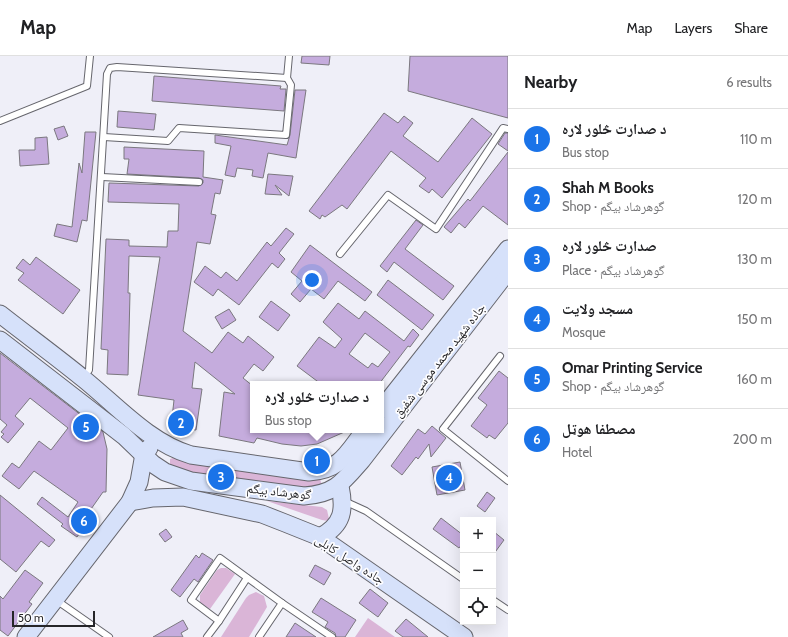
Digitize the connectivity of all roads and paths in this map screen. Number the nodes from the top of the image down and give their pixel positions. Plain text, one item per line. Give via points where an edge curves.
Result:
1 (90, 56) edge
2 (290, 56) edge
3 (287, 78) junction
4 (0, 121) edge
5 (508, 129) edge
6 (104, 137) junction
7 (102, 177) junction
8 (199, 182) dead end
9 (508, 249) edge
10 (340, 254) dead end
11 (508, 271) edge
12 (0, 314) edge
13 (0, 340) edge
14 (500, 356) dead end
15 (83, 379) junction
16 (384, 406) edge
17 (384, 432) edge
18 (363, 433) edge
19 (383, 433) edge
20 (156, 439) junction
21 (148, 458) junction
22 (508, 481) edge
23 (341, 493) junction
24 (183, 497) junction
25 (130, 502) junction
26 (320, 538) junction
27 (460, 577) edge
28 (247, 578) junction
29 (55, 599) junction
30 (496, 602) edge
31 (282, 603) junction
32 (508, 610) edge
33 (219, 621) junction
34 (26, 637) edge
35 (109, 637) edge
36 (207, 637) edge
37 (259, 637) edge
38 (332, 637) edge
39 (464, 637) edge

1 - 4 lane via 87,86
2 - 3 lane
3 - 6 lane via 291,85 286,135 179,128 168,141
3 - 6 lane via 110,68 107,74
5 - 10 lane via 503,128 436,229 388,195
6 - 7 lane
7 - 8 lane
7 - 15 lane via 89,370
9 - 16 main road, جاده شهید محمد موسی شفیق
11 - 17 main road, جاده شهید محمد موسی شفیق
12 - 15 main road, گوهرشاد بیگم
13 - 21 main road, گوهرشاد بیگم via 124,436
14 - 22 lane via 443,429
15 - 20 main road, گوهرشاد بیگم
18 - 20 main road, گوهرشاد بیگم via 340,462 324,471 310,472 191,455
19 - 23 main road, جاده شهید محمد موسی شفیق
20 - 21 main road
21 - 23 main road, گوهرشاد بیگم via 165,472 191,481 304,496
21 - 24 main road via 167,484
21 - 25 main road
23 - 26 main road via 341,515 337,525
23 - 27 lane
24 - 25 main road, جاده واصل کابلی
24 - 26 main road, جاده واصل کابلی via 262,514
25 - 29 main road
26 - 39 main road, جاده واصل کابلی
28 - 31 lane
28 - 33 lane
28 - 33 lane via 220,558 191,600
29 - 34 main road
29 - 35 lane
30 - 32 lane
31 - 37 lane
31 - 38 lane
33 - 36 lane

